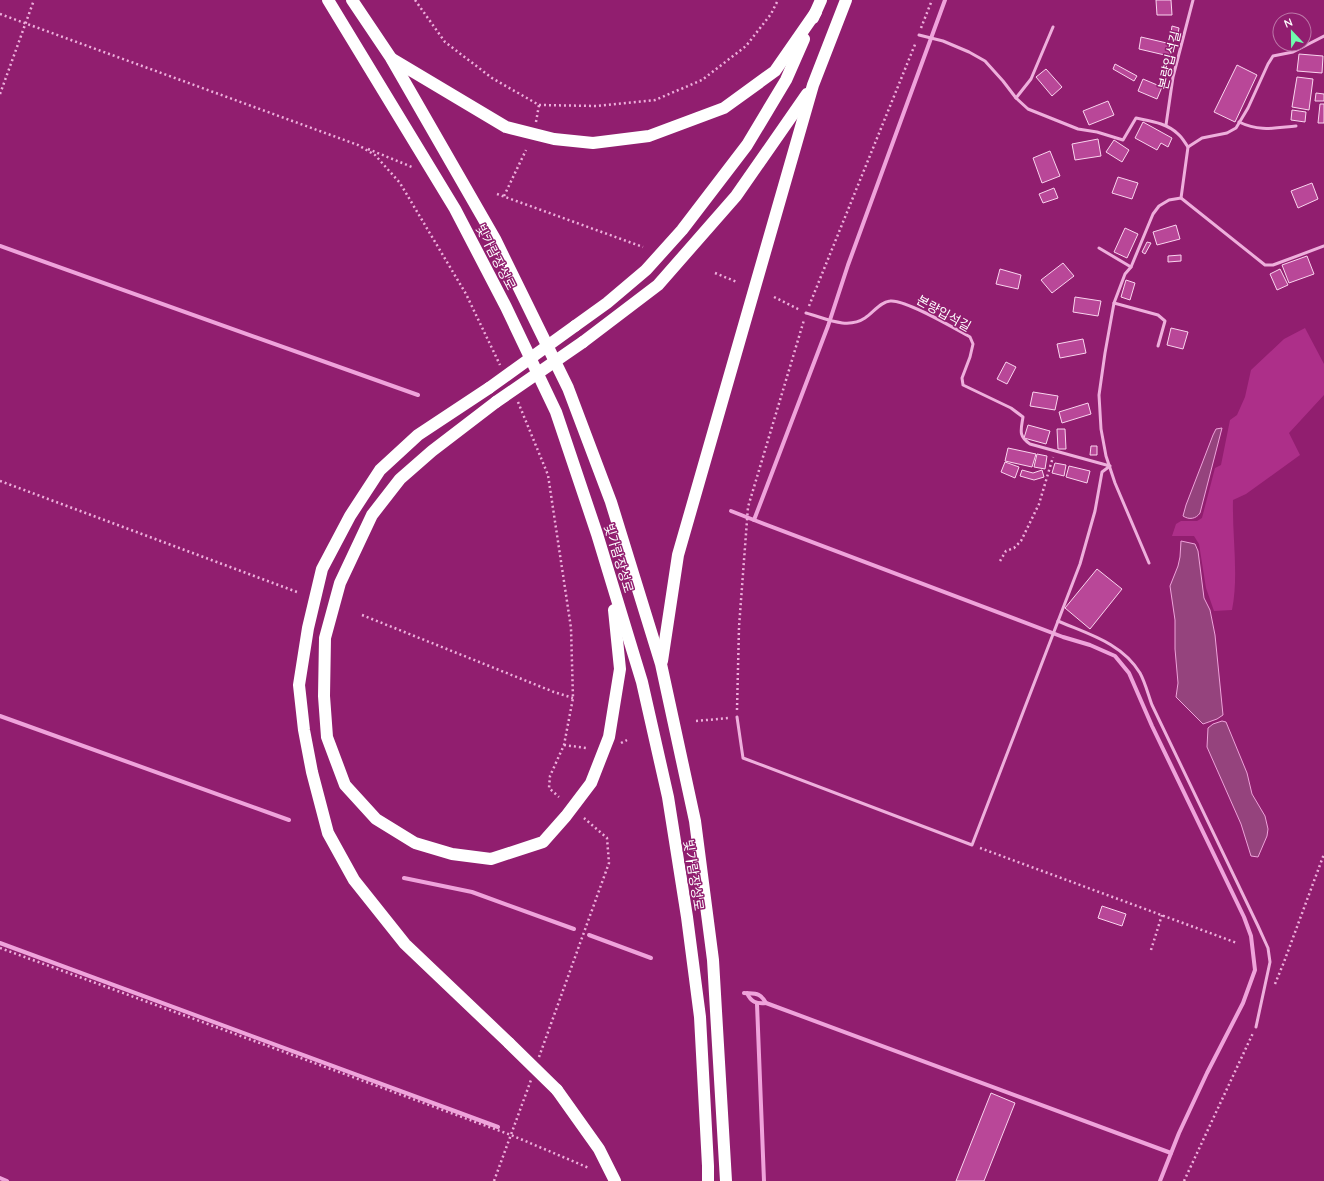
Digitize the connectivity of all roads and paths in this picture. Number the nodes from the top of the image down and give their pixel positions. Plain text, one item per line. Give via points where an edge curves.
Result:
1 (34, 0) edge
2 (328, 0) edge
3 (352, 0) edge
4 (415, 0) edge
5 (778, 0) edge
6 (821, 0) edge
7 (846, 0) edge
8 (932, 0) edge
9 (1193, 0) edge
10 (816, 12) junction
11 (0, 14) edge
12 (26, 23) junction
13 (1053, 27) dead end
14 (919, 34) junction
15 (1324, 36) edge
16 (391, 58) junction
17 (813, 85) junction
18 (0, 94) edge
19 (1016, 98) junction
20 (538, 105) junction
21 (536, 122) dead end
22 (1239, 122) junction
23 (1166, 125) junction
24 (1296, 126) dead end
25 (358, 145) junction
26 (1188, 147) junction
27 (526, 150) dead end
28 (412, 167) dead end
29 (497, 194) dead end
30 (504, 196) junction
31 (1181, 198) junction
32 (1324, 246) edge
33 (643, 247) dead end
34 (1099, 248) dead end
35 (1131, 267) junction
36 (715, 274) dead end
37 (737, 282) dead end
38 (774, 297) dead end
39 (1114, 303) junction
40 (806, 313) junction
41 (1158, 346) dead end
42 (502, 368) dead end
43 (515, 396) dead end
44 (1055, 451) junction
45 (1110, 466) junction
46 (0, 481) edge
47 (597, 534) junction
48 (1000, 562) dead end
49 (1149, 563) dead end
50 (297, 592) dead end
51 (362, 615) dead end
52 (1058, 621) junction
53 (662, 664) junction
54 (573, 698) junction
55 (737, 717) junction
56 (696, 721) dead end
57 (564, 745) junction
58 (586, 748) dead end
59 (559, 797) dead end
60 (584, 818) dead end
61 (972, 845) junction
62 (1162, 915) junction
63 (1237, 943) dead end
64 (0, 948) edge
65 (1151, 950) dead end
66 (1256, 1027) dead end
67 (537, 1062) dead end
68 (532, 1076) dead end
69 (511, 1135) junction
70 (590, 1168) dead end
71 (494, 1181) edge
72 (615, 1181) edge
73 (708, 1181) edge
74 (726, 1181) edge

1 - 12 path
2 - 47 highway, 빛가람장성로 via 455,209 506,307 556,412
3 - 16 highway, 빛가람장성로
4 - 20 path via 445,42 492,78
5 - 20 path via 771,14 746,46 702,80 655,100 597,106
6 - 10 highway
7 - 17 highway
8 - 14 path
9 - 23 lane, 본량입석길 via 1174,77
10 - 16 highway via 775,71 724,108 649,136 593,143 554,139 506,127
10 - 72 highway, bridge via 786,80 747,145 682,230 646,270 607,303 489,388 418,435 380,470 350,516 322,569 308,628 299,685 304,730 328,833 354,880 405,944 557,1090 599,1149
11 - 12 path
12 - 18 path
12 - 25 path
13 - 19 lane via 1031,80
14 - 19 lane via 969,52 985,61
14 - 40 path
15 - 22 lane via 1292,52 1273,56
16 - 53 highway, 빛가람장성로 via 495,239 568,388 611,502
17 - 47 highway, bridge via 736,196 658,285 432,451 400,479 372,515 340,583 325,638 324,696 327,736 345,785 376,819 415,843 452,854 492,859 543,842 566,816 591,783 609,737 620,669 615,617
17 - 53 highway via 678,555
19 - 23 lane via 1028,109 1078,129 1123,140 1136,118
20 - 21 path
22 - 24 lane via 1250,128 1264,129
22 - 26 lane via 1236,128 1227,133 1202,138
23 - 26 lane via 1178,133
25 - 28 path
25 - 42 path via 375,155 400,183 466,294
26 - 31 lane
27 - 30 path
29 - 30 path
30 - 33 path
31 - 32 lane via 1265,265 1273,265
31 - 35 lane via 1169,200 1159,206
34 - 35 lane
35 - 39 lane via 1125,274
36 - 37 path
38 - 40 path
39 - 41 lane via 1158,315 1165,321
39 - 45 lane via 1099,396 1101,429
40 - 44 lane, 본량입석길 via 849,324 865,318 889,300 904,303 970,337 973,344 962,378 963,385 1011,408 1023,417 1023,439 1030,444
40 - 55 path via 748,507 739,627
43 - 54 path via 548,475 571,628
44 - 45 lane, 본량입석길
44 - 48 path via 1039,504 1021,541 1006,552
45 - 49 lane
45 - 52 lane via 1102,472 1088,536
46 - 50 path
47 - 73 highway, 빛가람장성로 via 642,682 668,797 700,1017
51 - 54 path
52 - 61 lane
52 - 66 lane via 1112,645 1128,657 1140,674 1268,948 1270,962
53 - 74 highway, 빛가람장성로 via 695,820 713,960
54 - 57 path
55 - 56 path
55 - 61 lane via 744,758
57 - 58 path
57 - 59 path via 550,776 549,788
60 - 67 path via 608,838 609,863
61 - 62 path
62 - 63 path
62 - 65 path
64 - 69 path
68 - 69 path
69 - 70 path
69 - 71 path

